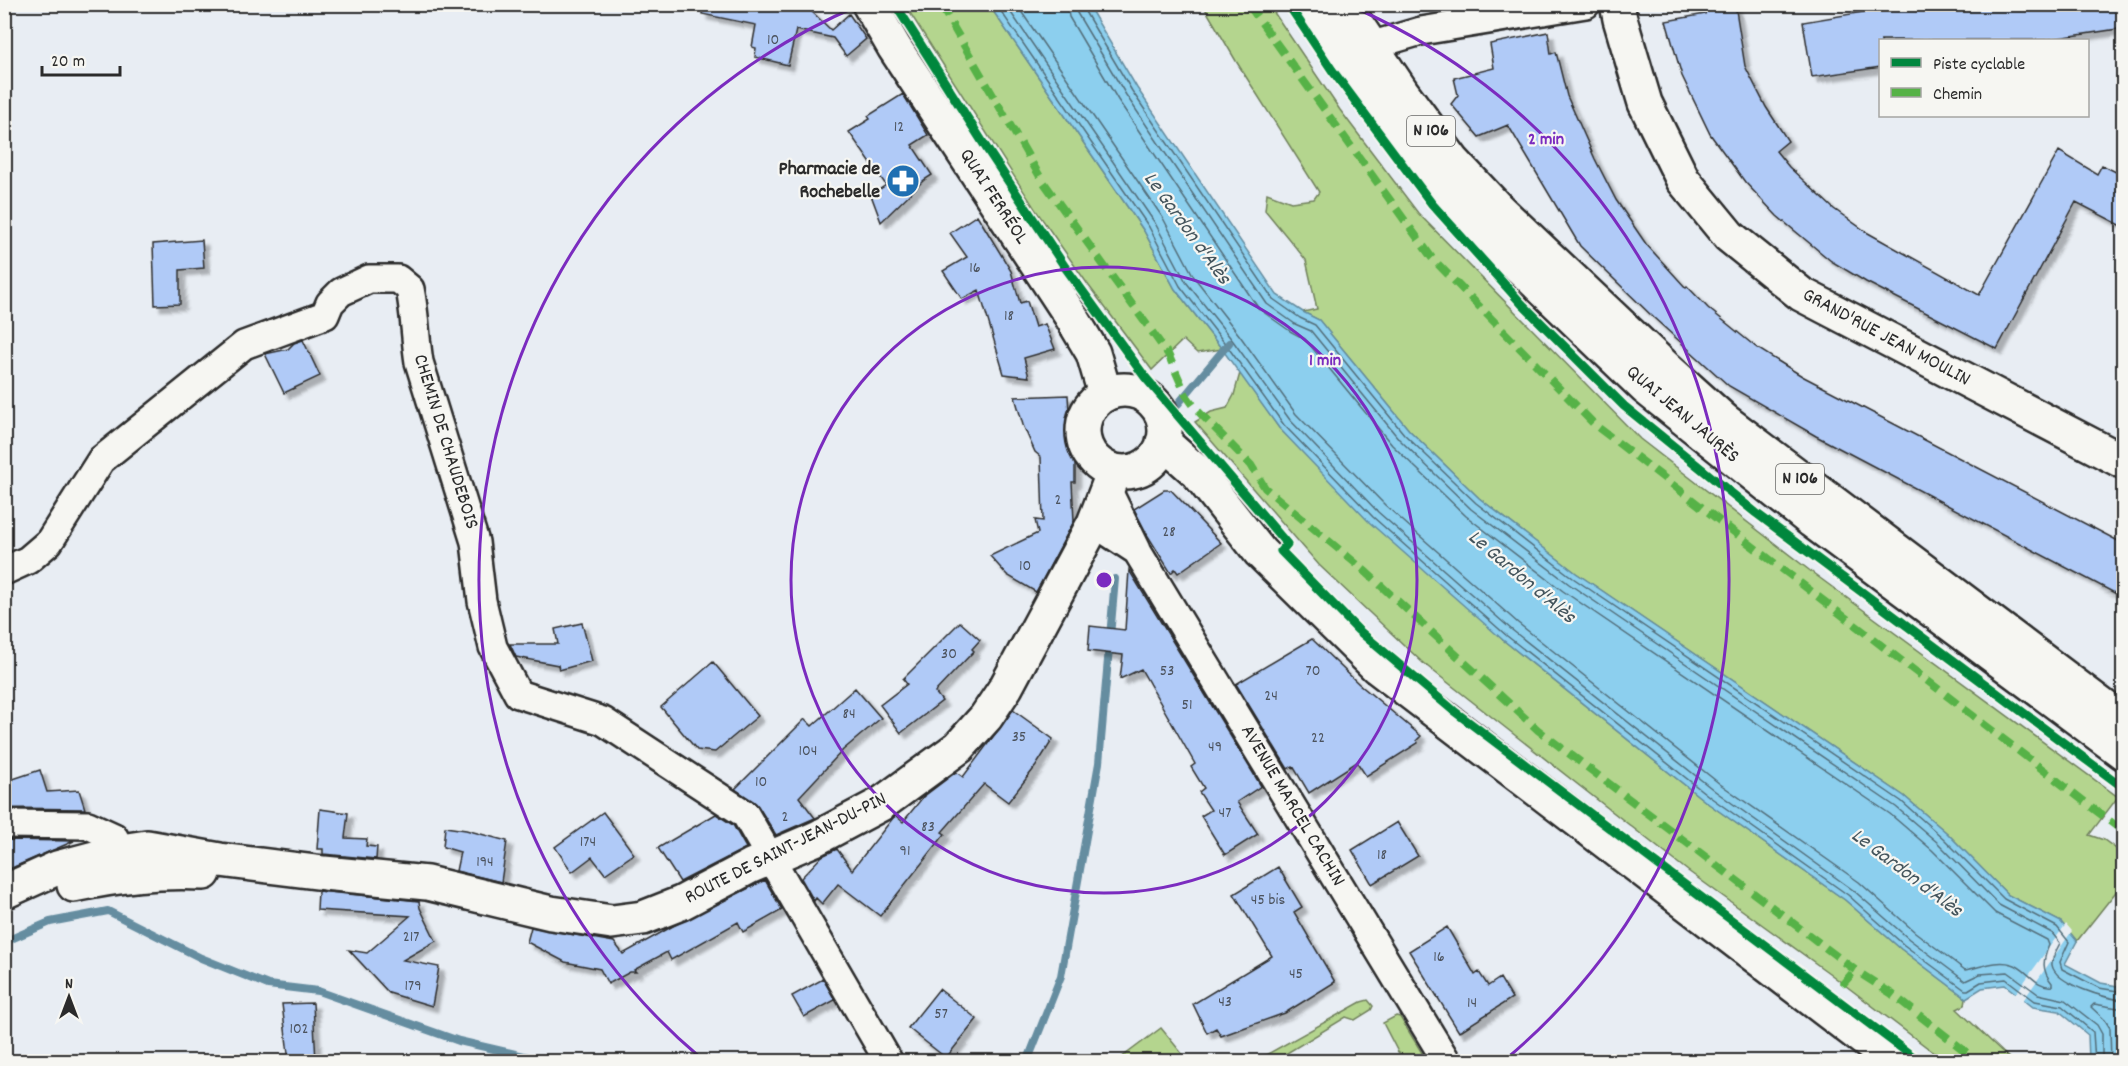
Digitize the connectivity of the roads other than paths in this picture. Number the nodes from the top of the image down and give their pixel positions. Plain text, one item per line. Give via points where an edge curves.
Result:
1 (869, 4) edge
2 (1312, 4) edge
3 (1343, 4) edge
4 (1586, 4) edge
5 (1617, 4) edge
6 (1359, 50) junction
7 (1105, 394) junction
8 (1163, 442) junction
9 (2124, 462) edge
10 (1111, 481) junction
11 (1094, 523) junction
12 (1137, 551) junction
13 (4, 571) edge
14 (2124, 722) edge
15 (2124, 753) edge
16 (4, 824) edge
17 (122, 851) junction
18 (772, 858) junction
19 (324, 873) junction
20 (4, 892) edge
21 (4, 909) edge
22 (889, 1062) edge
23 (1447, 1062) edge
24 (1894, 1062) edge

1 - 7 main road, QUAI FERRÉOL via 1071,316 1093,353
2 - 6 main road, QUAI JEAN JAURÈS / N 106
3 - 6 main road, QUAI JEAN JAURÈS / N 106
4 - 6 street via 1421,31
5 - 9 main road, GRAND'RUE JEAN MOULIN via 1645,103 1683,180 1729,236 1801,294
6 - 14 main road, QUAI JEAN JAURÈS / N 106 via 1402,92 1453,161 1498,209 1665,368 1725,420
6 - 15 main road, QUAI JEAN JAURÈS / N 106 via 1405,141 1476,225 1646,388 1812,521
7 - 8 main road via 1128,390 1150,399 1163,419
7 - 10 main road via 1087,411 1082,436 1093,459 1103,466
8 - 10 main road via 1150,463
8 - 24 main road via 1198,473 1260,552 1377,667
10 - 11 main road, ROUTE DE SAINT-JEAN-DU-PIN
10 - 12 street, AVENUE MARCEL CACHIN
11 - 12 street, AVENUE MARCEL CACHIN
11 - 18 main road, ROUTE DE SAINT-JEAN-DU-PIN via 1006,687 986,717 958,747 881,804
12 - 23 street, AVENUE MARCEL CACHIN
13 - 18 street, CHEMIN DE CHAUDEBOIS via 28,560 49,542 100,460 244,345 325,315 341,292 369,279 398,279 410,289 418,362 475,543 493,647 518,694 603,721 745,814
16 - 17 street via 88,825 114,837
17 - 19 main road, ROUTE DE SAINT-JEAN-DU-PIN via 147,847
17 - 20 main road, ROUTE DE SAINT-JEAN-DU-PIN via 57,868
18 - 19 main road, ROUTE DE SAINT-JEAN-DU-PIN via 681,903 643,918 612,922 551,913 427,883
18 - 22 street, CHEMIN DE CHAUDEBOIS
19 - 21 main road, ROUTE DE SAINT-JEAN-DU-PIN via 271,878 167,872 118,875 58,888

